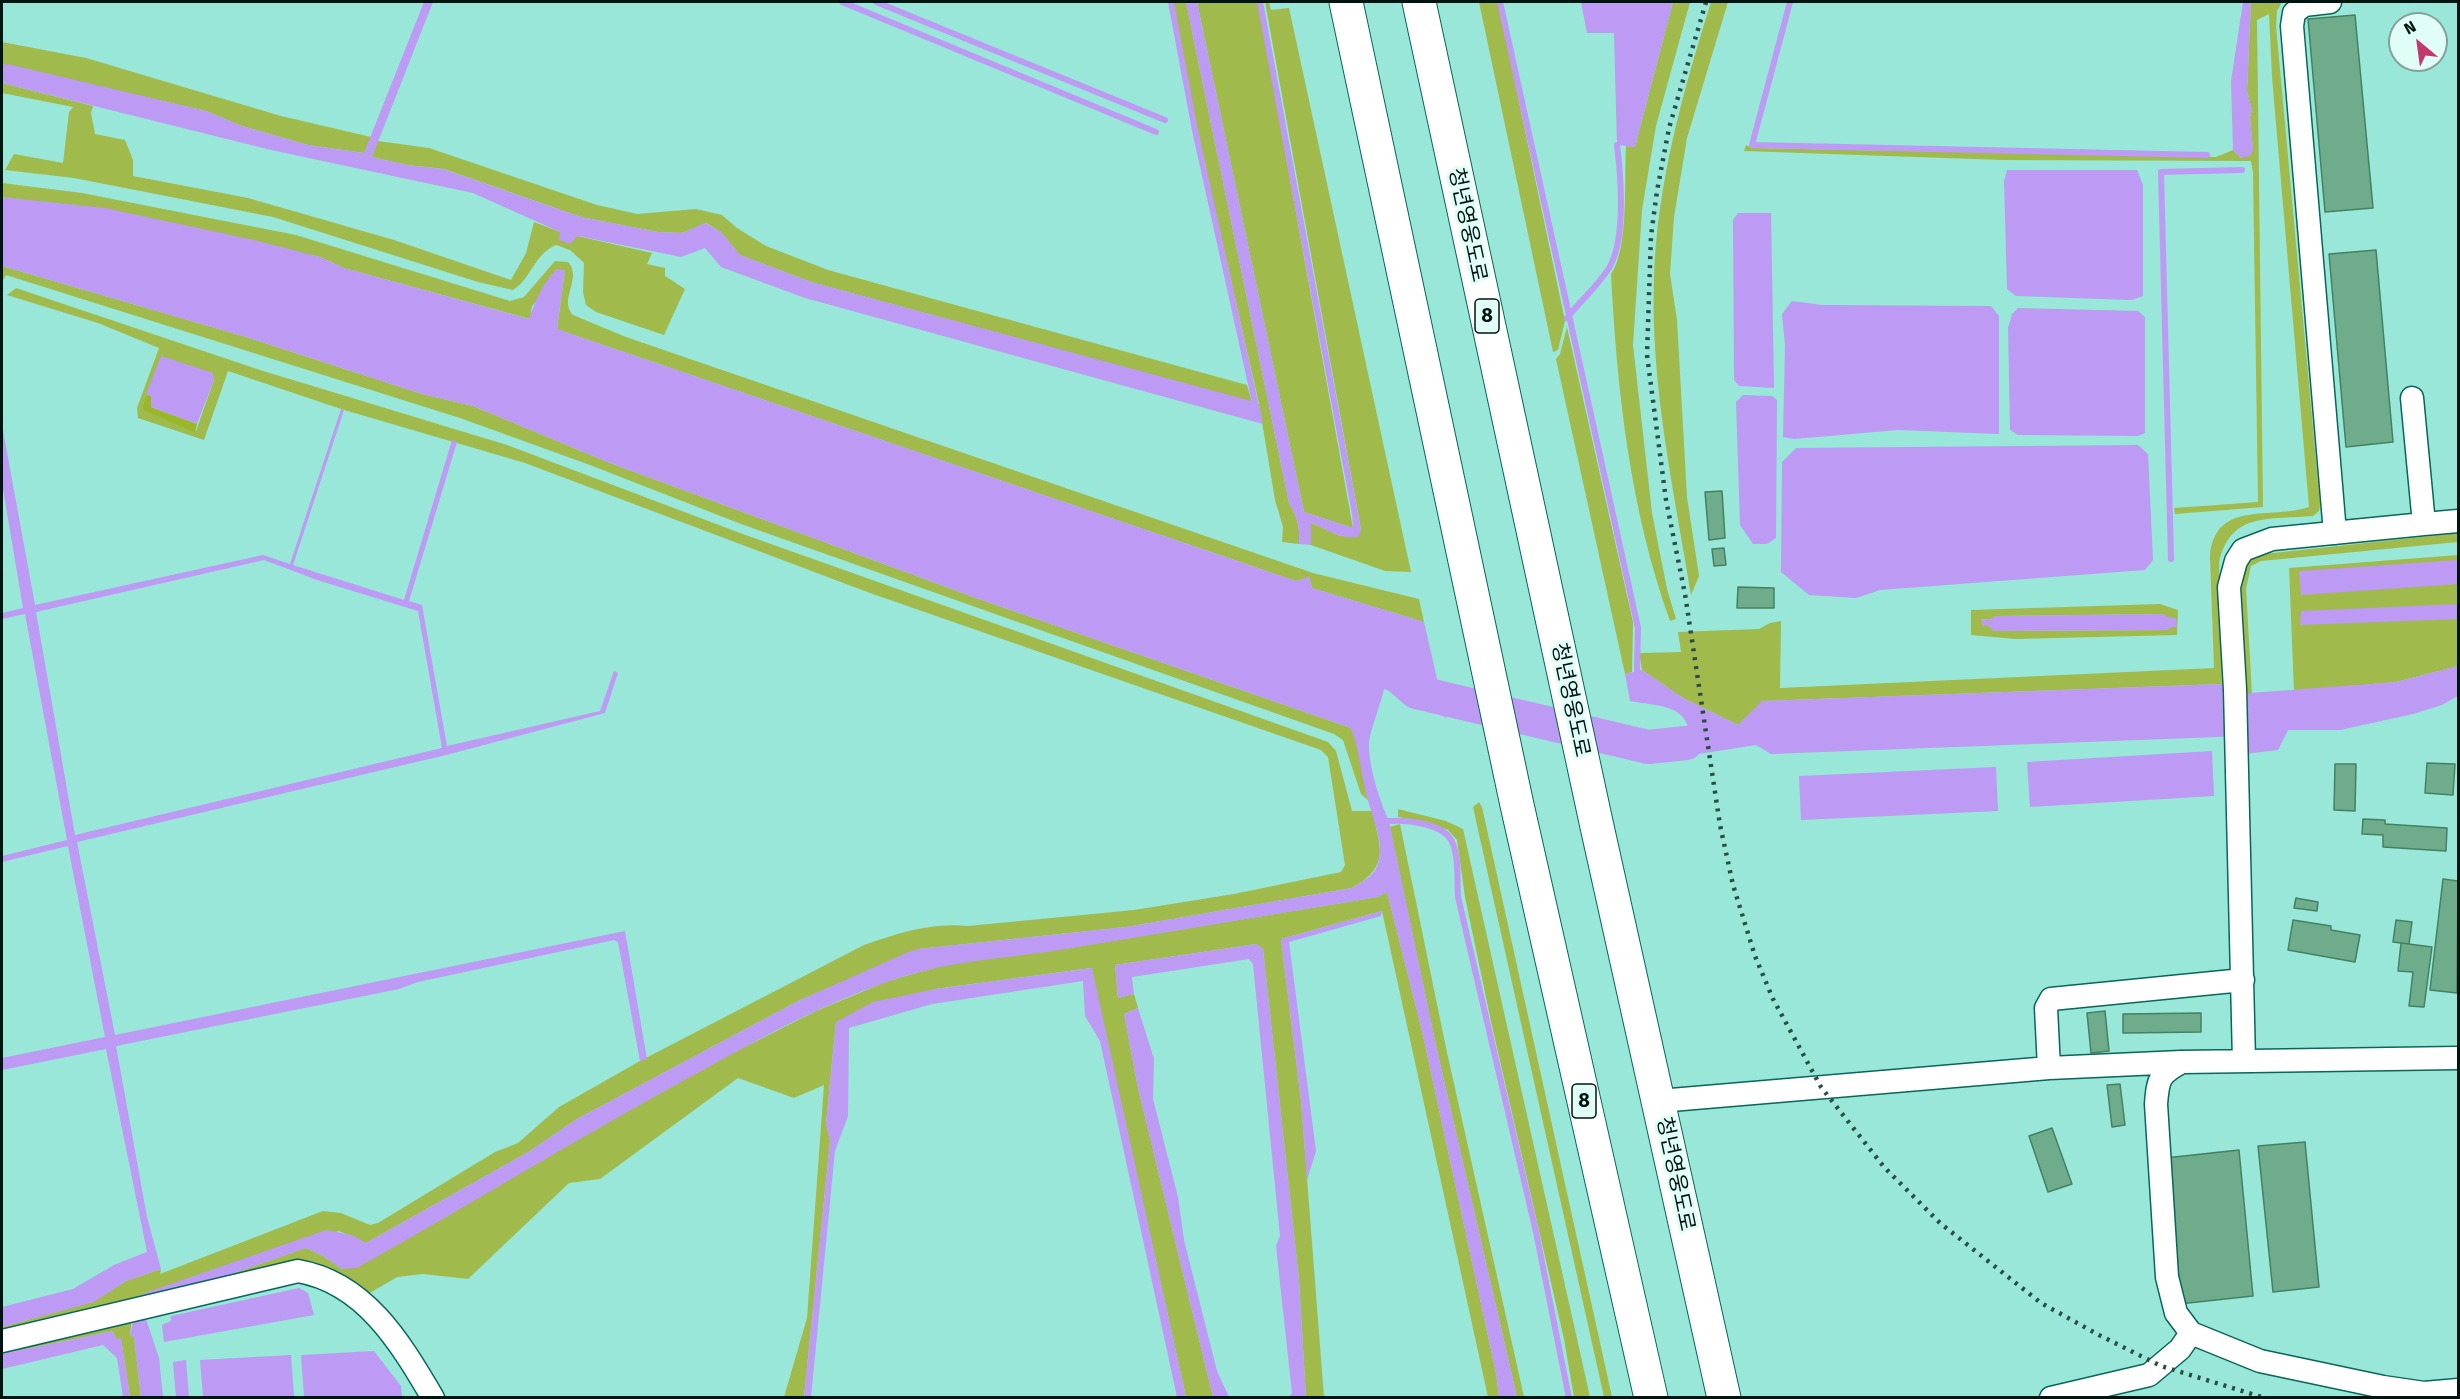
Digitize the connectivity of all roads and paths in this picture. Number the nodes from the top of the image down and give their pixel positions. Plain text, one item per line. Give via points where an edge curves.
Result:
1 (1346, 2) edge
2 (1419, 2) edge
3 (2330, 2) edge
4 (2412, 398) dead end
5 (2458, 521) edge
6 (2424, 524) junction
7 (2335, 533) junction
8 (2243, 980) junction
9 (2458, 1058) edge
10 (2244, 1061) junction
11 (2182, 1062) junction
12 (2049, 1068) junction
13 (1659, 1101) junction
14 (2191, 1333) junction
15 (2, 1341) edge
16 (2130, 1390) edge
17 (2458, 1390) edge
18 (2063, 1396) edge
19 (433, 1398) edge
20 (1651, 1398) edge
21 (1724, 1398) edge

1 - 20 highway, 8 via 1517,805
2 - 13 highway, 청년영웅도로 / 8
3 - 7 street via 2304,4 2294,13 2292,26
4 - 6 street
5 - 6 street
6 - 7 street
7 - 8 street via 2257,543 2243,550 2229,587
8 - 10 street
8 - 12 street via 2051,999 2046,1008
9 - 10 street
10 - 11 street
11 - 12 street
11 - 14 street via 2165,1072 2157,1084 2156,1104 2168,1277 2176,1313
12 - 13 street
13 - 21 highway, 청년영웅도로 / 8
14 - 16 street via 2161,1366
14 - 17 street via 2260,1361 2342,1379 2424,1393
15 - 19 street via 298,1271 318,1275 339,1286 384,1321
16 - 18 street

